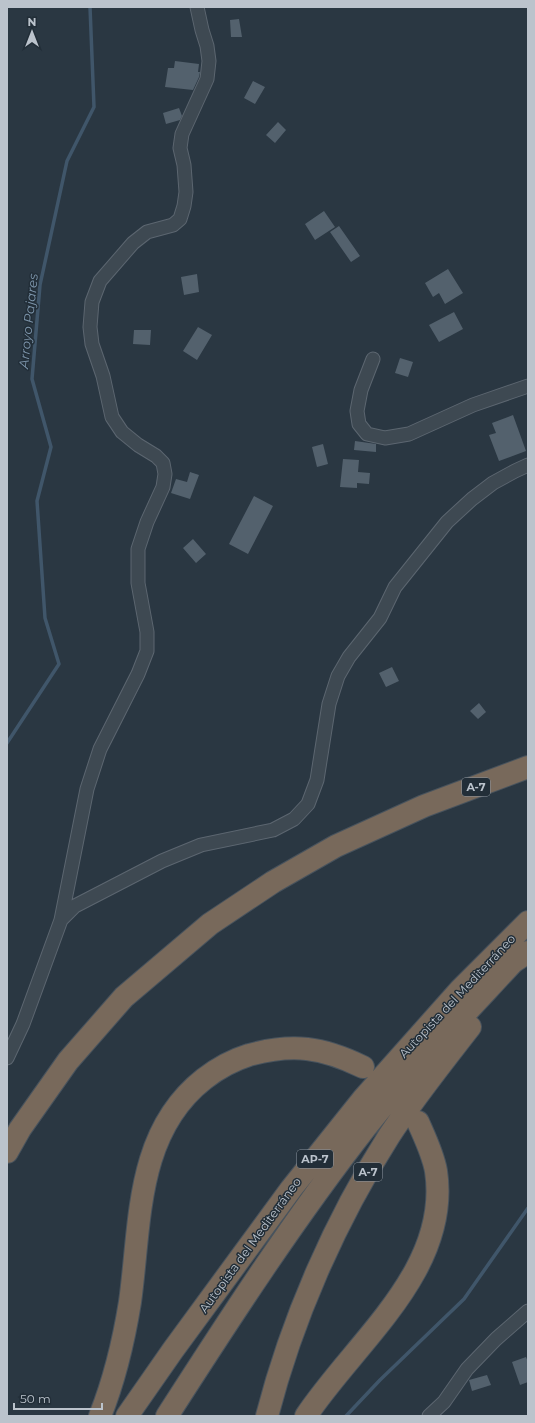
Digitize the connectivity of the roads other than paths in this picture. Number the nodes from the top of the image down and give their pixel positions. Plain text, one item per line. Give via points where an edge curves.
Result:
1 (197, 7) edge
2 (373, 359) dead end
3 (528, 386) edge
4 (528, 465) edge
5 (528, 767) edge
6 (61, 920) junction
7 (528, 922) edge
8 (528, 952) edge
9 (528, 963) edge
10 (7, 1058) edge
11 (363, 1067) dead end
12 (418, 1122) dead end
13 (7, 1152) edge
14 (528, 1311) edge
15 (100, 1416) edge
16 (127, 1416) edge
17 (167, 1416) edge
18 (267, 1416) edge
19 (306, 1416) edge
20 (429, 1416) edge

1 - 6 street via 209,61 207,79 182,134 180,148 186,192 180,219 173,225 147,232 133,243 100,280 92,302 92,344 103,376 112,416 122,432 163,463 166,474 138,550 138,583 147,632 147,651 100,749 87,789
2 - 3 street via 361,390 357,411 359,424 367,434 385,438 409,434 473,405
4 - 6 street via 493,483 472,499 447,522 395,587 380,618 349,657 338,676 329,704 317,780 308,804 294,819 273,830 201,846 162,861 75,906
5 - 13 highway, A-7 via 424,806 336,846 274,882 210,924 124,997 68,1061 20,1129
6 - 10 street via 23,1024
7 - 16 highway, Autopista del Mediterráneo / AP-7 via 460,990 363,1099 291,1189
8 - 17 highway, Autopista del Mediterráneo / AP-7 via 514,962 436,1045 367,1126 287,1233
9 - 18 highway, A-7 via 480,1016 423,1086 359,1188 307,1296 278,1374
11 - 15 highway via 346,1058 323,1051 269,1049 241,1057 216,1069 177,1105 161,1132 150,1162 141,1200 130,1302 116,1366
12 - 19 highway via 436,1171 434,1221 427,1245 397,1302
14 - 20 street via 467,1369 444,1402

